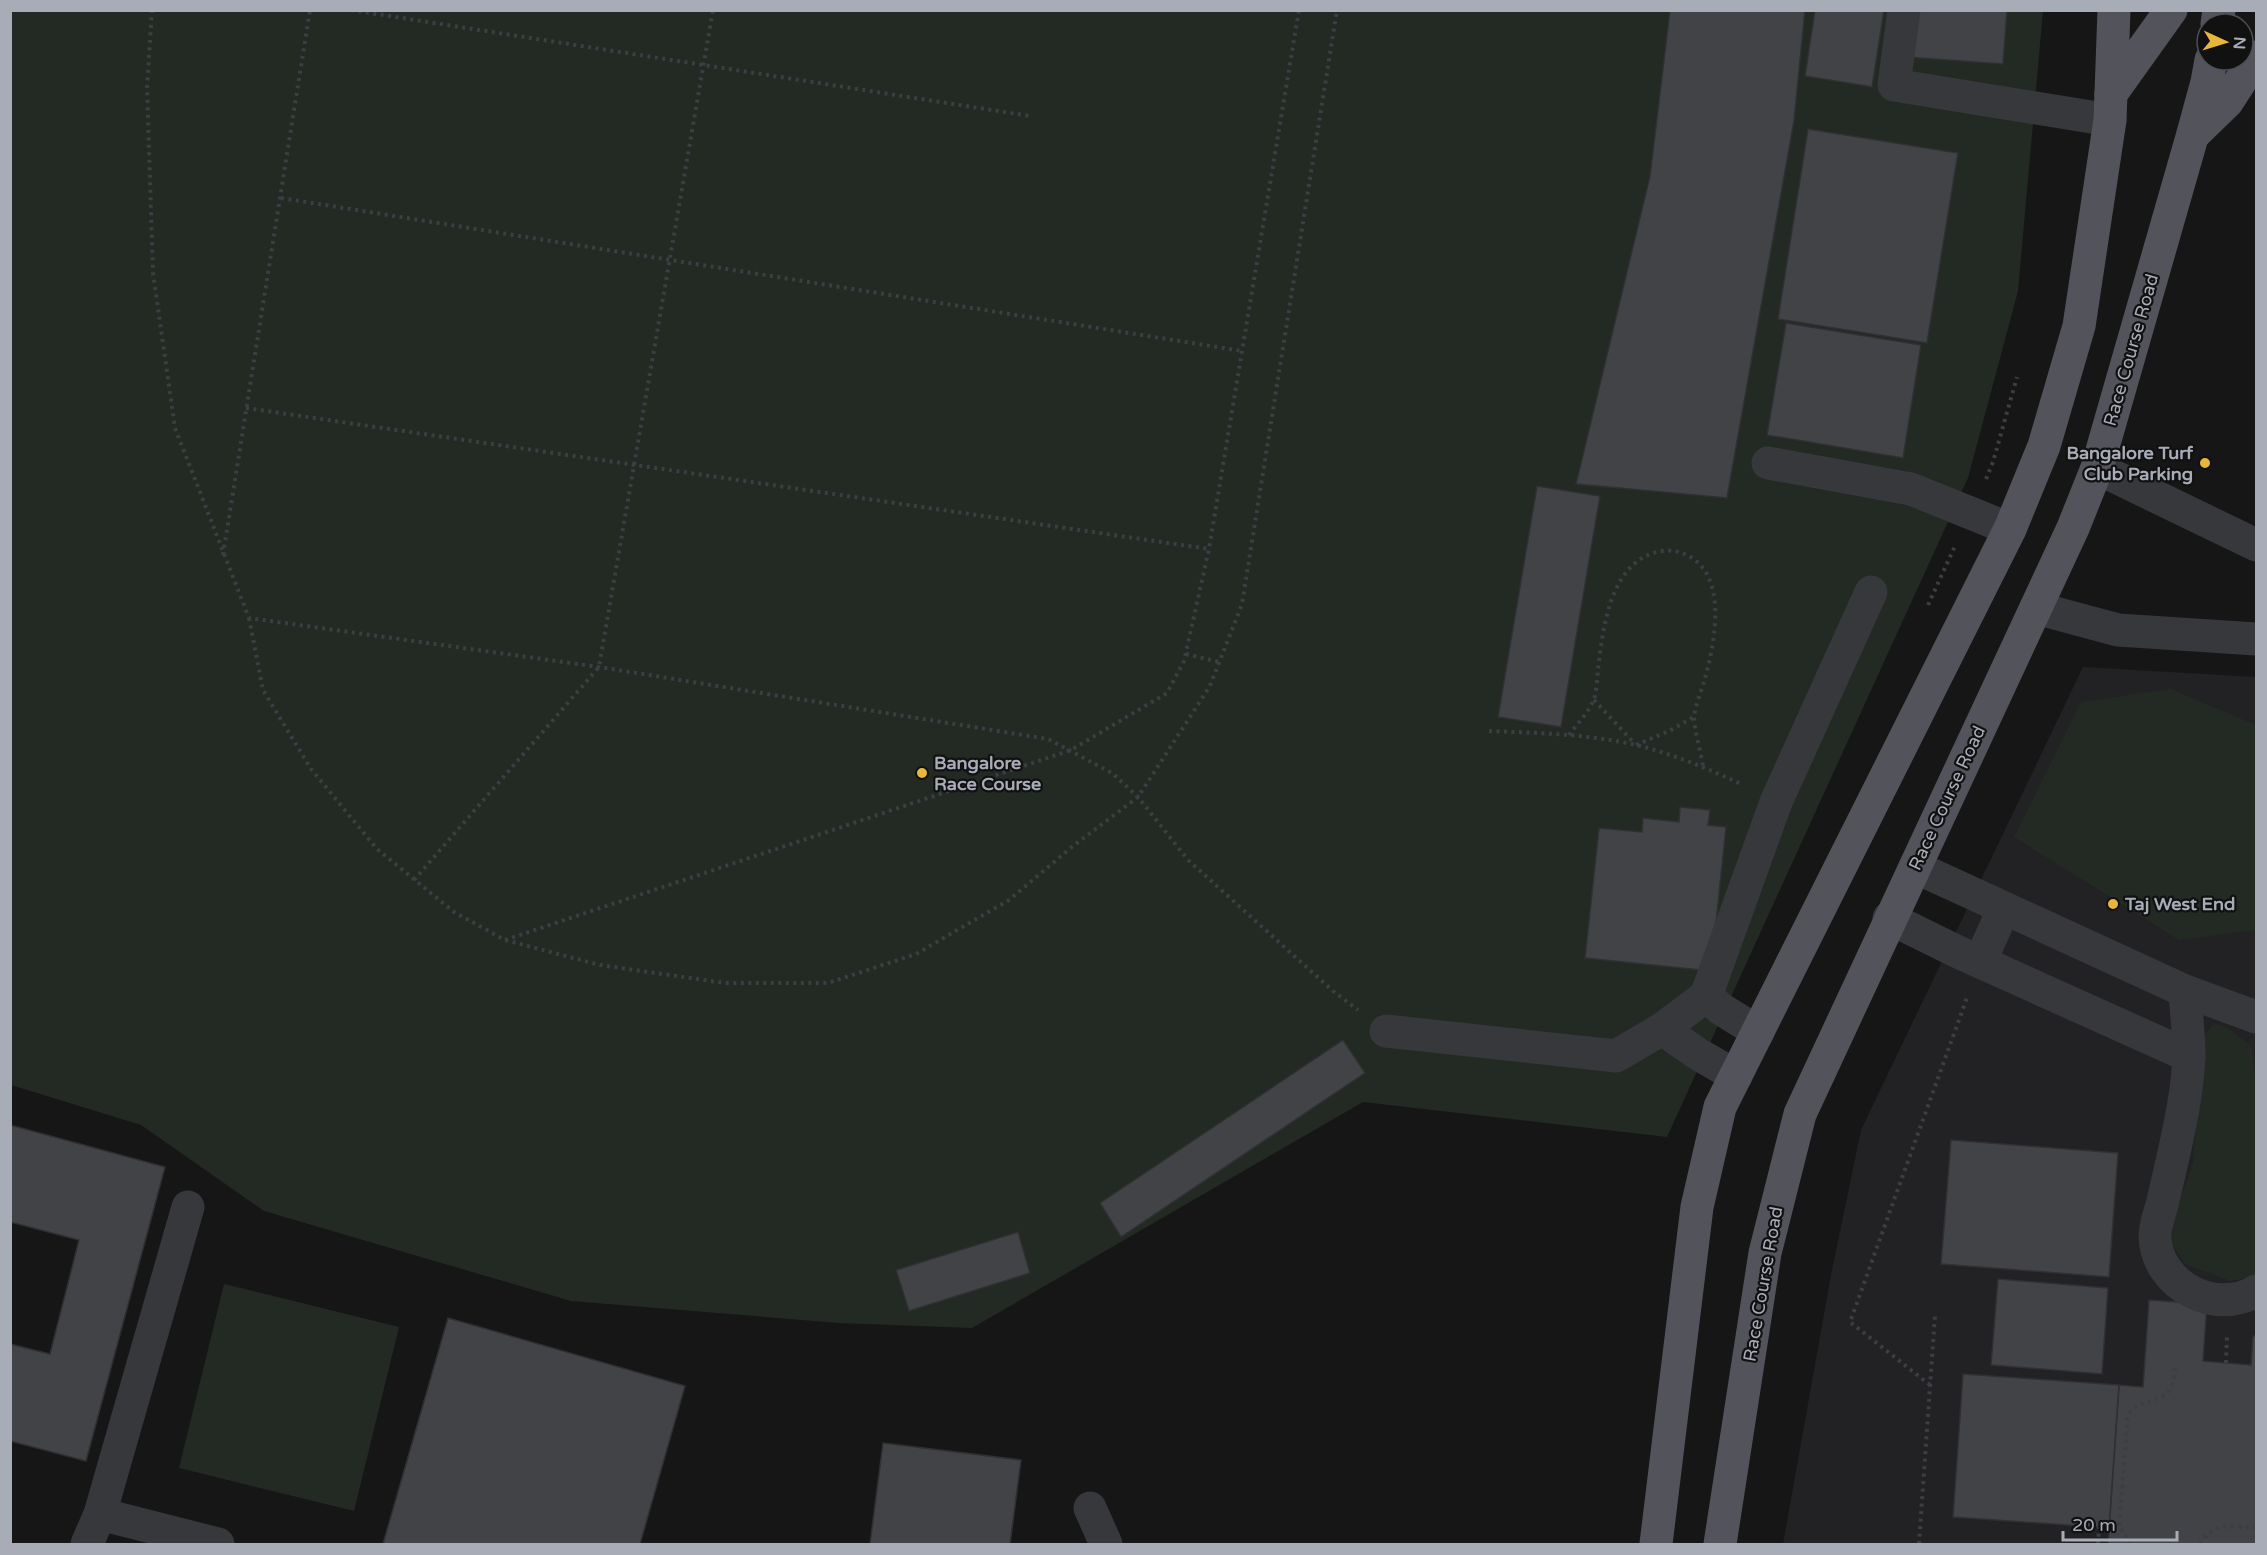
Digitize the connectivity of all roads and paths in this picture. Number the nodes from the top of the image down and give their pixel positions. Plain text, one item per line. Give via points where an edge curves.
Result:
1 (152, 10) edge
2 (310, 10) edge
3 (351, 10) edge
4 (713, 10) edge
5 (1299, 10) edge
6 (1337, 10) edge
7 (1905, 10) edge
8 (2114, 10) edge
9 (2171, 10) edge
10 (2256, 57) edge
11 (703, 65) junction
12 (2209, 72) edge
13 (2111, 107) junction
14 (1030, 116) dead end
15 (2192, 136) junction
16 (281, 198) junction
17 (669, 260) junction
18 (1242, 351) junction
19 (2017, 377) dead end
20 (246, 408) junction
21 (1993, 462) dead end
22 (1768, 463) dead end
23 (634, 465) junction
24 (2097, 468) junction
25 (2010, 529) junction
26 (2256, 545) edge
27 (1209, 549) junction
28 (223, 555) junction
29 (1871, 592) dead end
30 (2036, 608) junction
31 (249, 618) junction
32 (2256, 639) edge
33 (1186, 654) junction
34 (1219, 662) junction
35 (599, 667) junction
36 (1594, 700) junction
37 (1694, 717) junction
38 (1489, 731) dead end
39 (1569, 735) junction
40 (1635, 745) junction
41 (1071, 750) junction
42 (1703, 766) junction
43 (1138, 797) junction
44 (1776, 802) junction
45 (1914, 867) junction
46 (414, 880) junction
47 (2004, 908) junction
48 (1889, 918) junction
49 (505, 940) junction
50 (1980, 962) junction
51 (2185, 991) junction
52 (1706, 996) junction
53 (2256, 1017) edge
54 (1662, 1029) junction
55 (1386, 1030) joint
56 (1758, 1032) junction
57 (2189, 1056) junction
58 (1736, 1076) junction
59 (189, 1207) dead end
60 (2256, 1291) edge
61 (1935, 1315) dead end
62 (2175, 1366) dead end
63 (1930, 1385) junction
64 (1090, 1508) dead end
65 (100, 1514) junction
66 (2099, 1527) dead end
67 (2256, 1528) edge
68 (87, 1545) edge
69 (218, 1545) edge
70 (1106, 1545) edge
71 (1656, 1545) edge
72 (1720, 1545) edge
73 (1918, 1545) edge
74 (2098, 1545) edge
75 (2131, 1545) edge
76 (2200, 1545) edge

1 - 28 path via 147,88 153,273 175,428
2 - 16 path
3 - 11 path
4 - 11 path
5 - 18 path
6 - 34 path via 1242,604
7 - 13 lane via 1894,85
8 - 13 main road
9 - 13 main road
10 - 15 main road via 2227,102
11 - 14 path
11 - 17 path
12 - 15 main road, Race Course Road
13 - 25 main road via 2079,326 2044,447
15 - 24 main road, Race Course Road
16 - 17 path
16 - 20 path
17 - 18 path
17 - 23 path
18 - 27 path
19 - 21 path
20 - 23 path
20 - 28 path
22 - 25 lane via 1911,489
23 - 27 path
23 - 35 path
24 - 26 lane
24 - 30 main road, Race Course Road
25 - 56 main road
27 - 33 path
28 - 31 path
29 - 44 lane
30 - 32 lane via 2118,630
30 - 45 main road, Race Course Road
31 - 35 path
31 - 46 path via 263,690 311,769 377,849
33 - 34 path
33 - 41 path via 1167,693
34 - 43 path via 1210,686
35 - 41 path via 1048,740
35 - 46 path
36 - 37 path via 1603,630 1613,594 1639,559 1670,550 1688,555 1700,564 1709,576 1713,594 1716,620
36 - 39 path
36 - 40 path
37 - 40 path
37 - 42 path
38 - 39 path
39 - 40 path
40 - 42 path
41 - 43 path via 1113,772
41 - 49 path
42 - 44 path
43 - 49 path via 1009,900 916,954 828,983 725,983 600,965
43 - 55 path via 1188,860 1333,991
44 - 52 lane
45 - 47 lane
45 - 48 main road, Race Course Road
46 - 49 path via 454,912
47 - 50 lane
47 - 51 lane
48 - 50 lane
48 - 72 main road, Race Course Road via 1800,1114 1765,1253
50 - 57 lane
50 - 63 path via 1850,1322
51 - 53 lane
51 - 57 lane
52 - 54 lane
52 - 56 lane
54 - 55 lane via 1616,1056
54 - 58 lane
56 - 58 main road
57 - 60 lane via 2180,1126 2155,1235 2158,1254 2180,1285 2197,1295 2215,1300 2234,1299
58 - 71 main road via 1720,1107 1697,1207
59 - 65 lane
61 - 63 path
62 - 75 path via 2167,1392 2160,1399 2138,1405 2128,1415 2119,1526
63 - 73 path
64 - 70 lane
65 - 68 lane
65 - 69 lane
66 - 74 path
67 - 76 path via 2221,1526 2209,1532

